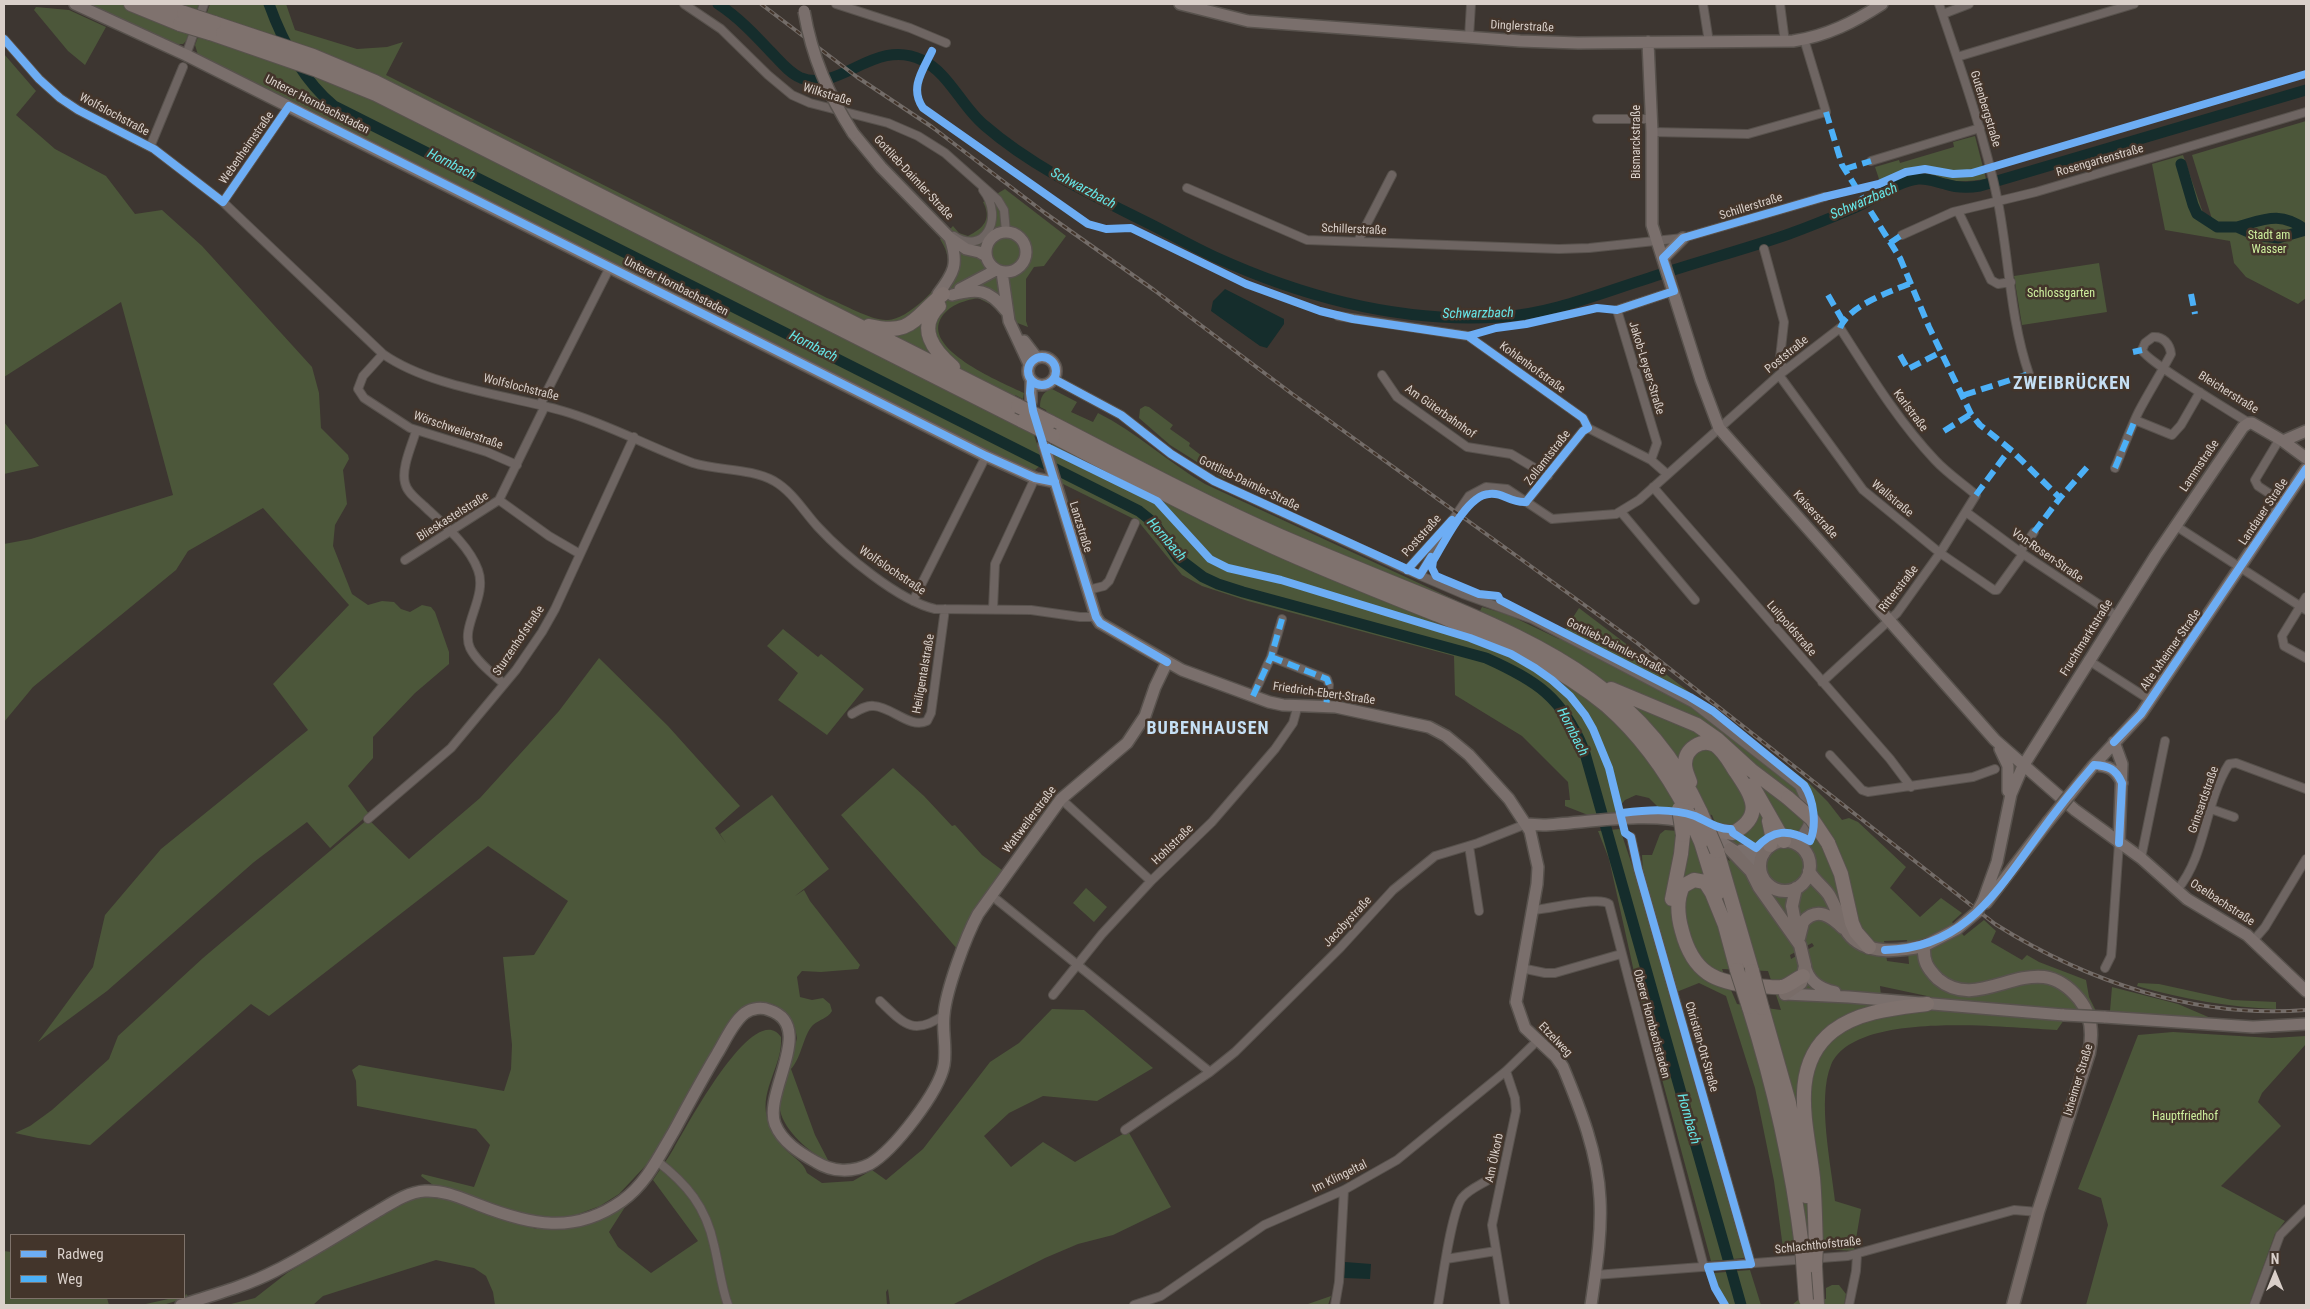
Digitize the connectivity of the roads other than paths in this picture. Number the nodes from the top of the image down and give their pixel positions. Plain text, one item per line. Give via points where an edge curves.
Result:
1 (75, 4) edge
2 (131, 4) edge
3 (158, 4) edge
4 (204, 4) edge
5 (684, 4) edge
6 (836, 4) edge
7 (1180, 4) edge
8 (1471, 4) edge
9 (1703, 4) edge
10 (1780, 4) edge
11 (1882, 4) edge
12 (1939, 4) edge
13 (1969, 4) edge
14 (2134, 4) edge
15 (804, 8) edge
16 (1943, 14) junction
17 (182, 18) junction
18 (1469, 37) junction
19 (4, 39) edge
20 (1804, 39) junction
21 (1648, 42) junction
22 (1709, 42) junction
23 (1785, 42) junction
24 (946, 44) dead end
25 (186, 54) junction
26 (1957, 57) junction
27 (315, 63) junction
28 (183, 67) dead end
29 (289, 106) junction
30 (2306, 112) edge
31 (1597, 119) dead end
32 (1652, 119) junction
33 (1980, 128) junction
34 (1652, 132) junction
35 (150, 147) junction
36 (1871, 162) dead end
37 (1392, 175) dead end
38 (977, 182) junction
39 (1187, 188) dead end
40 (1824, 197) dead end
41 (223, 202) junction
42 (1998, 202) junction
43 (1958, 211) junction
44 (1006, 232) junction
45 (946, 233) junction
46 (1902, 235) dead end
47 (1683, 238) junction
48 (1657, 241) junction
49 (1358, 242) junction
50 (988, 243) junction
51 (1764, 249) dead end
52 (1663, 259) junction
53 (993, 266) junction
54 (610, 267) junction
55 (1014, 271) junction
56 (2011, 282) junction
57 (1674, 291) junction
58 (943, 297) junction
59 (1006, 311) junction
60 (1338, 316) dead end
61 (851, 321) junction
62 (1840, 328) joint
63 (383, 354) junction
64 (1033, 361) junction
65 (2164, 368) junction
66 (1782, 373) junction
67 (2029, 374) dead end
68 (1382, 375) dead end
69 (961, 377) junction
70 (1031, 380) junction
71 (1049, 382) junction
72 (2200, 392) junction
73 (1025, 404) junction
74 (542, 406) junction
75 (2135, 420) junction
76 (2249, 423) junction
77 (1588, 428) junction
78 (1719, 428) junction
79 (416, 431) junction
80 (2305, 433) edge
81 (634, 437) junction
82 (2281, 440) junction
83 (1048, 444) junction
84 (986, 456) junction
85 (2306, 458) edge
86 (1651, 460) junction
87 (517, 465) junction
88 (2115, 468) dead end
89 (2306, 469) edge
90 (1667, 474) junction
91 (1548, 476) junction
92 (1035, 478) junction
93 (1054, 481) junction
94 (1653, 487) junction
95 (1976, 495) joint
96 (499, 500) junction
97 (1526, 502) junction
98 (2284, 503) junction
99 (1621, 512) junction
100 (1966, 512) junction
101 (1454, 518) junction
102 (1135, 523) dead end
103 (2176, 526) junction
104 (450, 531) junction
105 (2034, 532) dead end
106 (1940, 553) junction
107 (2022, 553) junction
108 (580, 554) junction
109 (405, 560) dead end
110 (2240, 568) junction
111 (1407, 570) junction
112 (1420, 575) junction
113 (1088, 590) junction
114 (2306, 598) edge
115 (1695, 600) dead end
116 (913, 601) junction
117 (2303, 608) edge
118 (945, 609) junction
119 (994, 609) junction
120 (1096, 616) junction
121 (2118, 617) junction
122 (1282, 619) dead end
123 (1890, 620) junction
124 (1271, 657) junction
125 (2306, 658) edge
126 (2088, 660) junction
127 (1167, 662) junction
128 (1594, 681) junction
129 (1822, 682) junction
130 (504, 684) junction
131 (1254, 696) junction
132 (2150, 700) junction
133 (1327, 702) junction
134 (1298, 706) junction
135 (852, 714) dead end
136 (1995, 740) junction
137 (2165, 741) dead end
138 (2114, 742) junction
139 (1726, 746) junction
140 (1830, 755) dead end
141 (2094, 765) junction
142 (2023, 766) junction
143 (1995, 769) dead end
144 (1735, 771) junction
145 (2122, 783) junction
146 (1911, 786) junction
147 (2306, 789) edge
148 (1692, 796) junction
149 (1062, 799) junction
150 (2211, 810) junction
151 (1689, 811) junction
152 (2006, 812) junction
153 (2234, 817) dead end
154 (368, 819) dead end
155 (1809, 820) junction
156 (1526, 824) junction
157 (1699, 828) junction
158 (1631, 837) dead end
159 (1789, 841) junction
160 (2119, 843) junction
161 (1468, 846) junction
162 (1721, 846) junction
163 (1767, 849) junction
164 (1806, 852) junction
165 (2140, 858) junction
166 (2306, 859) edge
167 (1760, 867) junction
168 (1809, 871) junction
169 (1151, 881) junction
170 (1798, 887) junction
171 (1778, 889) junction
172 (2177, 890) junction
173 (991, 895) junction
174 (1832, 900) junction
175 (1985, 902) junction
176 (1532, 910) junction
177 (1479, 911) dead end
178 (1725, 925) junction
179 (1848, 932) junction
180 (1797, 939) junction
181 (2253, 940) junction
182 (1924, 946) junction
183 (1869, 947) junction
184 (1621, 954) junction
185 (1076, 964) junction
186 (1521, 968) junction
187 (2104, 968) dead end
188 (1806, 973) junction
189 (2306, 991) edge
190 (1785, 994) junction
191 (1053, 995) dead end
192 (1824, 995) junction
193 (1849, 996) junction
194 (880, 1001) dead end
195 (1927, 1004) joint
196 (1882, 1005) junction
197 (1756, 1008) junction
198 (944, 1016) junction
199 (2306, 1024) edge
200 (1537, 1041) junction
201 (1506, 1070) junction
202 (1210, 1072) junction
203 (1125, 1130) dead end
204 (656, 1161) junction
205 (1488, 1180) dead end
206 (1344, 1190) junction
207 (2306, 1209) edge
208 (2038, 1212) junction
209 (1810, 1246) junction
210 (1496, 1251) junction
211 (1856, 1255) junction
212 (1446, 1259) junction
213 (1748, 1264) junction
214 (1704, 1267) junction
215 (1595, 1275) junction
216 (1811, 1302) edge
217 (181, 1305) edge
218 (728, 1305) edge
219 (1134, 1305) edge
220 (1335, 1305) edge
221 (1438, 1305) edge
222 (1505, 1305) edge
223 (1591, 1305) edge
224 (1849, 1305) edge
225 (2013, 1305) edge
226 (2254, 1305) edge

1 - 25 street, Unterer Hornbachstaden
2 - 17 highway
3 - 17 highway
4 - 25 street
5 - 38 street, Wilkstraße via 722,29 792,95 810,103 888,123 918,136 944,153
6 - 24 street via 910,28
7 - 18 street, Dinglerstraße via 1240,20
8 - 18 street
9 - 22 street
10 - 23 street
11 - 20 street, Dinglerstraße via 1849,24
12 - 16 street, Gutenbergstraße
13 - 16 street
14 - 26 street
15 - 45 street, Gottlieb-Daimler-Straße, bridge via 812,52 831,97 853,133 881,167
16 - 26 street, Gutenbergstraße
17 - 27 highway, bridge
18 - 21 street, Dinglerstraße via 1553,43
19 - 35 street, Wolfslochstraße via 49,89 78,110
20 - 23 street, Dinglerstraße
20 - 34 street via 1826,112 1748,134
21 - 22 street, Dinglerstraße
21 - 32 street, Bismarckstraße
22 - 23 street, Dinglerstraße
25 - 29 street, Unterer Hornbachstaden
26 - 33 street, Gutenbergstraße
27 - 61 highway via 383,86
27 - 83 highway, bridge via 1023,421
28 - 35 street
29 - 41 street, Webenheimstraße
29 - 54 street, Unterer Hornbachstaden
30 - 42 street, Rosengartenstraße
31 - 32 street
32 - 34 street, Bismarckstraße
33 - 36 street
33 - 42 street, Gutenbergstraße
34 - 48 street, Bismarckstraße via 1651,218
35 - 41 street, Wolfslochstraße
37 - 49 street
38 - 44 street, Wilkstraße via 1001,205 1006,218
38 - 45 street, Wilkstraße via 992,205 992,223 988,232 981,238 966,241
39 - 49 street, Schillerstraße via 1307,240
40 - 47 street, Schillerstraße
41 - 63 street, Wolfslochstraße
42 - 43 street, Rosengartenstraße
42 - 56 street, Gutenbergstraße
43 - 46 street, Rosengartenstraße
43 - 56 street via 1991,280 1995,284
44 - 50 street via 995,234
44 - 55 street via 1021,238 1026,248 1025,259
45 - 50 street, Gottlieb-Daimler-Straße via 960,244 978,246
45 - 53 street, Gottlieb-Daimler-Straße via 966,249 979,252
45 - 58 street via 956,259
47 - 48 street, Schillerstraße
47 - 52 street
48 - 49 street, Schillerstraße via 1574,249
48 - 52 street, Kaiserstraße
50 - 53 street
51 - 66 street, Wallstraße via 1784,322 1780,358
52 - 57 street, Kaiserstraße
53 - 55 street
53 - 58 street
53 - 59 street
54 - 74 street, Blieskastelstraße
54 - 84 street, Unterer Hornbachstaden
55 - 64 street via 1010,283 1014,320
56 - 67 street, Gutenbergstraße
57 - 78 street, Kaiserstraße
57 - 86 street, Jakob-Leyser-Straße via 1618,310 1657,443
58 - 59 street via 971,291 984,292 996,298
58 - 61 highway via 917,320 897,329
58 - 69 highway via 931,316 928,334 935,350
59 - 64 street via 1013,333
60 - 77 street, Kohlenhofstraße via 1468,336 1583,418
61 - 69 highway
62 - 66 street, Poststraße
62 - 95 street, Karlstraße via 1924,448
63 - 74 street, Wolfslochstraße via 423,374
63 - 79 street, Wörschweilerstraße via 360,380 358,389
64 - 70 street via 1028,372
64 - 71 street via 1047,358 1053,362 1056,370
65 - 65 street, Bleicherstraße via 2169,346 2160,338 2153,337 2145,343 2143,354
65 - 72 street, Bleicherstraße
65 - 75 street
66 - 78 street, Poststraße
66 - 106 street, Wallstraße via 1863,490
68 - 91 street, Am Güterbahnhof via 1397,397 1468,447 1511,454
69 - 73 highway
70 - 71 street via 1037,384
70 - 73 street
71 - 73 street
71 - 111 street, Gottlieb-Daimler-Straße via 1121,414 1171,454 1214,481
72 - 75 street via 2172,435
72 - 76 street, Bleicherstraße
73 - 128 highway, bridge via 1050,422 1279,536 1525,639
74 - 81 street, Wolfslochstraße via 587,418
74 - 87 street, Blieskastelstraße
75 - 88 street
76 - 82 street, Bleicherstraße
76 - 103 street, Lammstraße
77 - 86 street, Kohlenhofstraße
77 - 91 street, Zollamtstraße
78 - 90 street, Poststraße
78 - 123 street, Kaiserstraße
79 - 87 street, Wörschweilerstraße via 487,452
79 - 104 street via 405,471 405,485
80 - 82 street
81 - 108 street, Sturzenhofstraße
81 - 116 street, Wolfslochstraße via 693,462 775,482 791,494 818,527 844,551
82 - 85 street, Bleicherstraße
82 - 98 street via 2255,480 2258,486
83 - 93 street, Lanzstraße
83 - 151 highway via 1274,547 1492,637 1540,661 1608,707 1644,745
84 - 92 street, Unterer Hornbachstaden
84 - 116 street
86 - 90 street, Kohlenhofstraße
87 - 96 street, Blieskastelstraße
89 - 98 street, Landauer Straße
90 - 94 street, Poststraße
91 - 97 street, Zollamtstraße
92 - 93 street, Unterer Hornbachstaden
92 - 119 street via 994,564
93 - 113 street, Lanzstraße
94 - 99 street, Poststraße
94 - 129 street, Luitpoldstraße
95 - 100 street, Ritterstraße
96 - 104 street, Blieskastelstraße
96 - 108 street
97 - 99 street, Poststraße via 1552,519
97 - 101 street, Poststraße via 1503,488 1486,488 1469,496
98 - 110 street, Landauer Straße
99 - 115 street
100 - 106 street, Ritterstraße
100 - 107 street, Von-Rosen-Straße
101 - 111 street, Poststraße
101 - 112 street, Poststraße
102 - 113 street via 1109,581 1104,586
103 - 110 street
103 - 121 street, Fruchtmarktstraße
104 - 109 street, Blieskastelstraße
104 - 130 street via 472,559 480,576 481,590 468,632 469,645 474,655
105 - 107 street
106 - 107 street, Wallstraße via 1992,590 1997,590
106 - 123 street, Ritterstraße
107 - 121 street, Von-Rosen-Straße
108 - 130 street, Sturzenhofstraße via 549,622
110 - 117 street
110 - 132 street, Alte Ixheimer Straße
111 - 112 street, Gottlieb-Daimler-Straße
112 - 155 street, Gottlieb-Daimler-Straße via 1532,619 1694,704 1799,786 1807,800
113 - 120 street, Lanzstraße
114 - 117 street
116 - 118 street, Wolfslochstraße
117 - 125 street via 2282,636 2284,646
118 - 119 street, Wolfslochstraße
118 - 135 street, Heiligentalstraße via 931,713 927,721 915,722 874,706
119 - 120 street, Wolfslochstraße
120 - 127 street, Friedrich-Ebert-Straße via 1100,623
121 - 126 street, Fruchtmarktstraße
122 - 124 street
123 - 129 street, Ritterstraße
123 - 136 street, Kaiserstraße
124 - 131 street
124 - 133 street via 1327,679
126 - 132 street
126 - 142 street, Fruchtmarktstraße
127 - 131 street, Friedrich-Ebert-Straße
127 - 149 street, Wattweilerstraße via 1145,716 1127,743
128 - 139 highway via 1697,724
128 - 148 highway via 1644,727
129 - 146 street, Luitpoldstraße
130 - 154 street, Sturzenhofstraße via 451,748
131 - 134 street, Friedrich-Ebert-Straße via 1276,704
132 - 138 street, Alte Ixheimer Straße
133 - 134 street, Friedrich-Ebert-Straße
133 - 156 street, Friedrich-Ebert-Straße via 1437,731 1464,751 1494,781
134 - 169 street, Hohlstraße via 1293,723 1275,749 1212,822
136 - 142 street, Kaiserstraße
136 - 152 street via 2008,766
137 - 165 street
138 - 141 street, Alte Ixheimer Straße
138 - 145 street via 2122,764
139 - 159 highway
139 - 183 highway, bridge via 1812,819 1828,843 1841,874 1856,932
140 - 146 street via 1862,790
141 - 145 street via 2111,768
141 - 175 street, Alte Ixheimer Straße, bridge
142 - 152 street, Fruchtmarktstraße
142 - 160 street, Kaiserstraße
143 - 146 street via 1973,777
144 - 148 highway via 1714,745 1694,746 1684,763
144 - 157 highway via 1753,803 1754,810 1748,822 1733,833
144 - 163 highway via 1765,812 1770,826
145 - 160 street
147 - 150 street, Grinsardstraße via 2232,762 2220,781
148 - 151 highway
149 - 169 street
149 - 173 street, Wattweilerstraße
150 - 153 street
150 - 172 street, Grinsardstraße via 2190,873
151 - 162 highway, bridge
151 - 178 highway, bridge via 1714,881
151 - 190 highway, bridge via 1671,910 1674,934 1685,960 1701,978 1718,988
152 - 175 street via 1997,862
155 - 159 street via 1804,832
155 - 164 street, Gottlieb-Daimler-Straße
156 - 157 street via 1672,820
156 - 161 street, Jacobystraße
156 - 176 street, Etzelweg via 1534,842 1538,867
157 - 162 street
158 - 213 street, Christian-Ott-Straße
159 - 163 main road
159 - 164 main road
160 - 165 street, Oselbachstraße
160 - 187 street via 2111,956
161 - 177 street
161 - 202 street, Jacobystraße via 1440,853 1401,883 1340,948
162 - 163 street via 1742,850
162 - 167 street
162 - 180 main road via 1751,871
162 - 197 highway, bridge via 1752,971
163 - 167 main road
164 - 168 main road
165 - 172 street, Oselbachstraße
166 - 181 street via 2265,927
167 - 171 main road via 1766,881
168 - 170 main road
168 - 174 main road
169 - 185 street, Hohlstraße
170 - 171 main road
170 - 174 main road via 1814,888
170 - 180 main road via 1792,899
171 - 180 main road via 1786,903
172 - 181 street, Oselbachstraße
173 - 185 street
173 - 198 street, Wattweilerstraße via 969,930
174 - 179 main road
175 - 182 street, Alte Ixheimer Straße, bridge via 1957,928
176 - 184 street, Oberer Hornbachstaden via 1608,902
176 - 186 street, Etzelweg
178 - 188 highway via 1705,882 1694,880 1684,886 1679,903 1682,932 1692,956 1708,974 1736,984 1778,987 1786,986
178 - 197 highway, bridge via 1737,970
179 - 180 main road via 1829,915 1816,914 1803,922
179 - 183 main road
180 - 188 main road
181 - 189 street, Oselbachstraße
182 - 183 main road via 1885,950
182 - 208 main road, Ixheimer Straße via 1925,962 1941,981 1955,988 1975,990 2027,977 2053,979 2075,994 2088,1014 2092,1034 2089,1053
184 - 186 street via 1555,973
184 - 214 street, Oberer Hornbachstaden
185 - 191 street, Hohlstraße
185 - 202 street
186 - 200 street, Etzelweg via 1517,1008 1525,1028
188 - 190 main road via 1799,986
188 - 192 street via 1807,985
188 - 193 street via 1824,989
190 - 192 street
192 - 193 street
193 - 196 street
194 - 198 street via 902,1022 914,1027 928,1025
195 - 196 highway
195 - 199 street, bridge via 2254,1027
196 - 209 highway via 1834,1031 1822,1043 1808,1067 1804,1095 1813,1177
197 - 209 highway via 1789,1103 1803,1177
198 - 204 street, Wattweilerstraße via 944,1065 938,1083 923,1107 880,1157 861,1167 836,1170 820,1165 794,1148 775,1125 775,1100 790,1037 783,1019 765,1008 748,1011 734,1026
200 - 201 street, Im Klingeltal
200 - 215 street, Etzelweg via 1563,1066 1594,1157 1600,1198
201 - 206 street, Im Klingeltal via 1397,1160
201 - 210 street, Am Ölkorb via 1516,1104 1493,1219
202 - 203 street, Jacobystraße
204 - 217 street via 643,1181 621,1202 596,1215 564,1224 534,1222 447,1193 424,1191 408,1195 277,1270 252,1282
204 - 218 street via 686,1186 703,1210
205 - 212 street, Am Ölkorb via 1461,1199
206 - 219 street, Im Klingeltal via 1264,1225 1161,1296
206 - 220 street
207 - 226 street via 2280,1235
208 - 211 street, Schlachthofstraße via 2014,1210
208 - 225 main road, Ixheimer Straße
209 - 216 highway, bridge
209 - 216 highway, bridge via 1815,1266
210 - 212 street
210 - 222 street, Am Ölkorb
211 - 213 street, Schlachthofstraße
211 - 224 street
212 - 221 street, Am Ölkorb
213 - 214 street, Schlachthofstraße
214 - 215 street, Schlachthofstraße
215 - 223 street, Etzelweg

